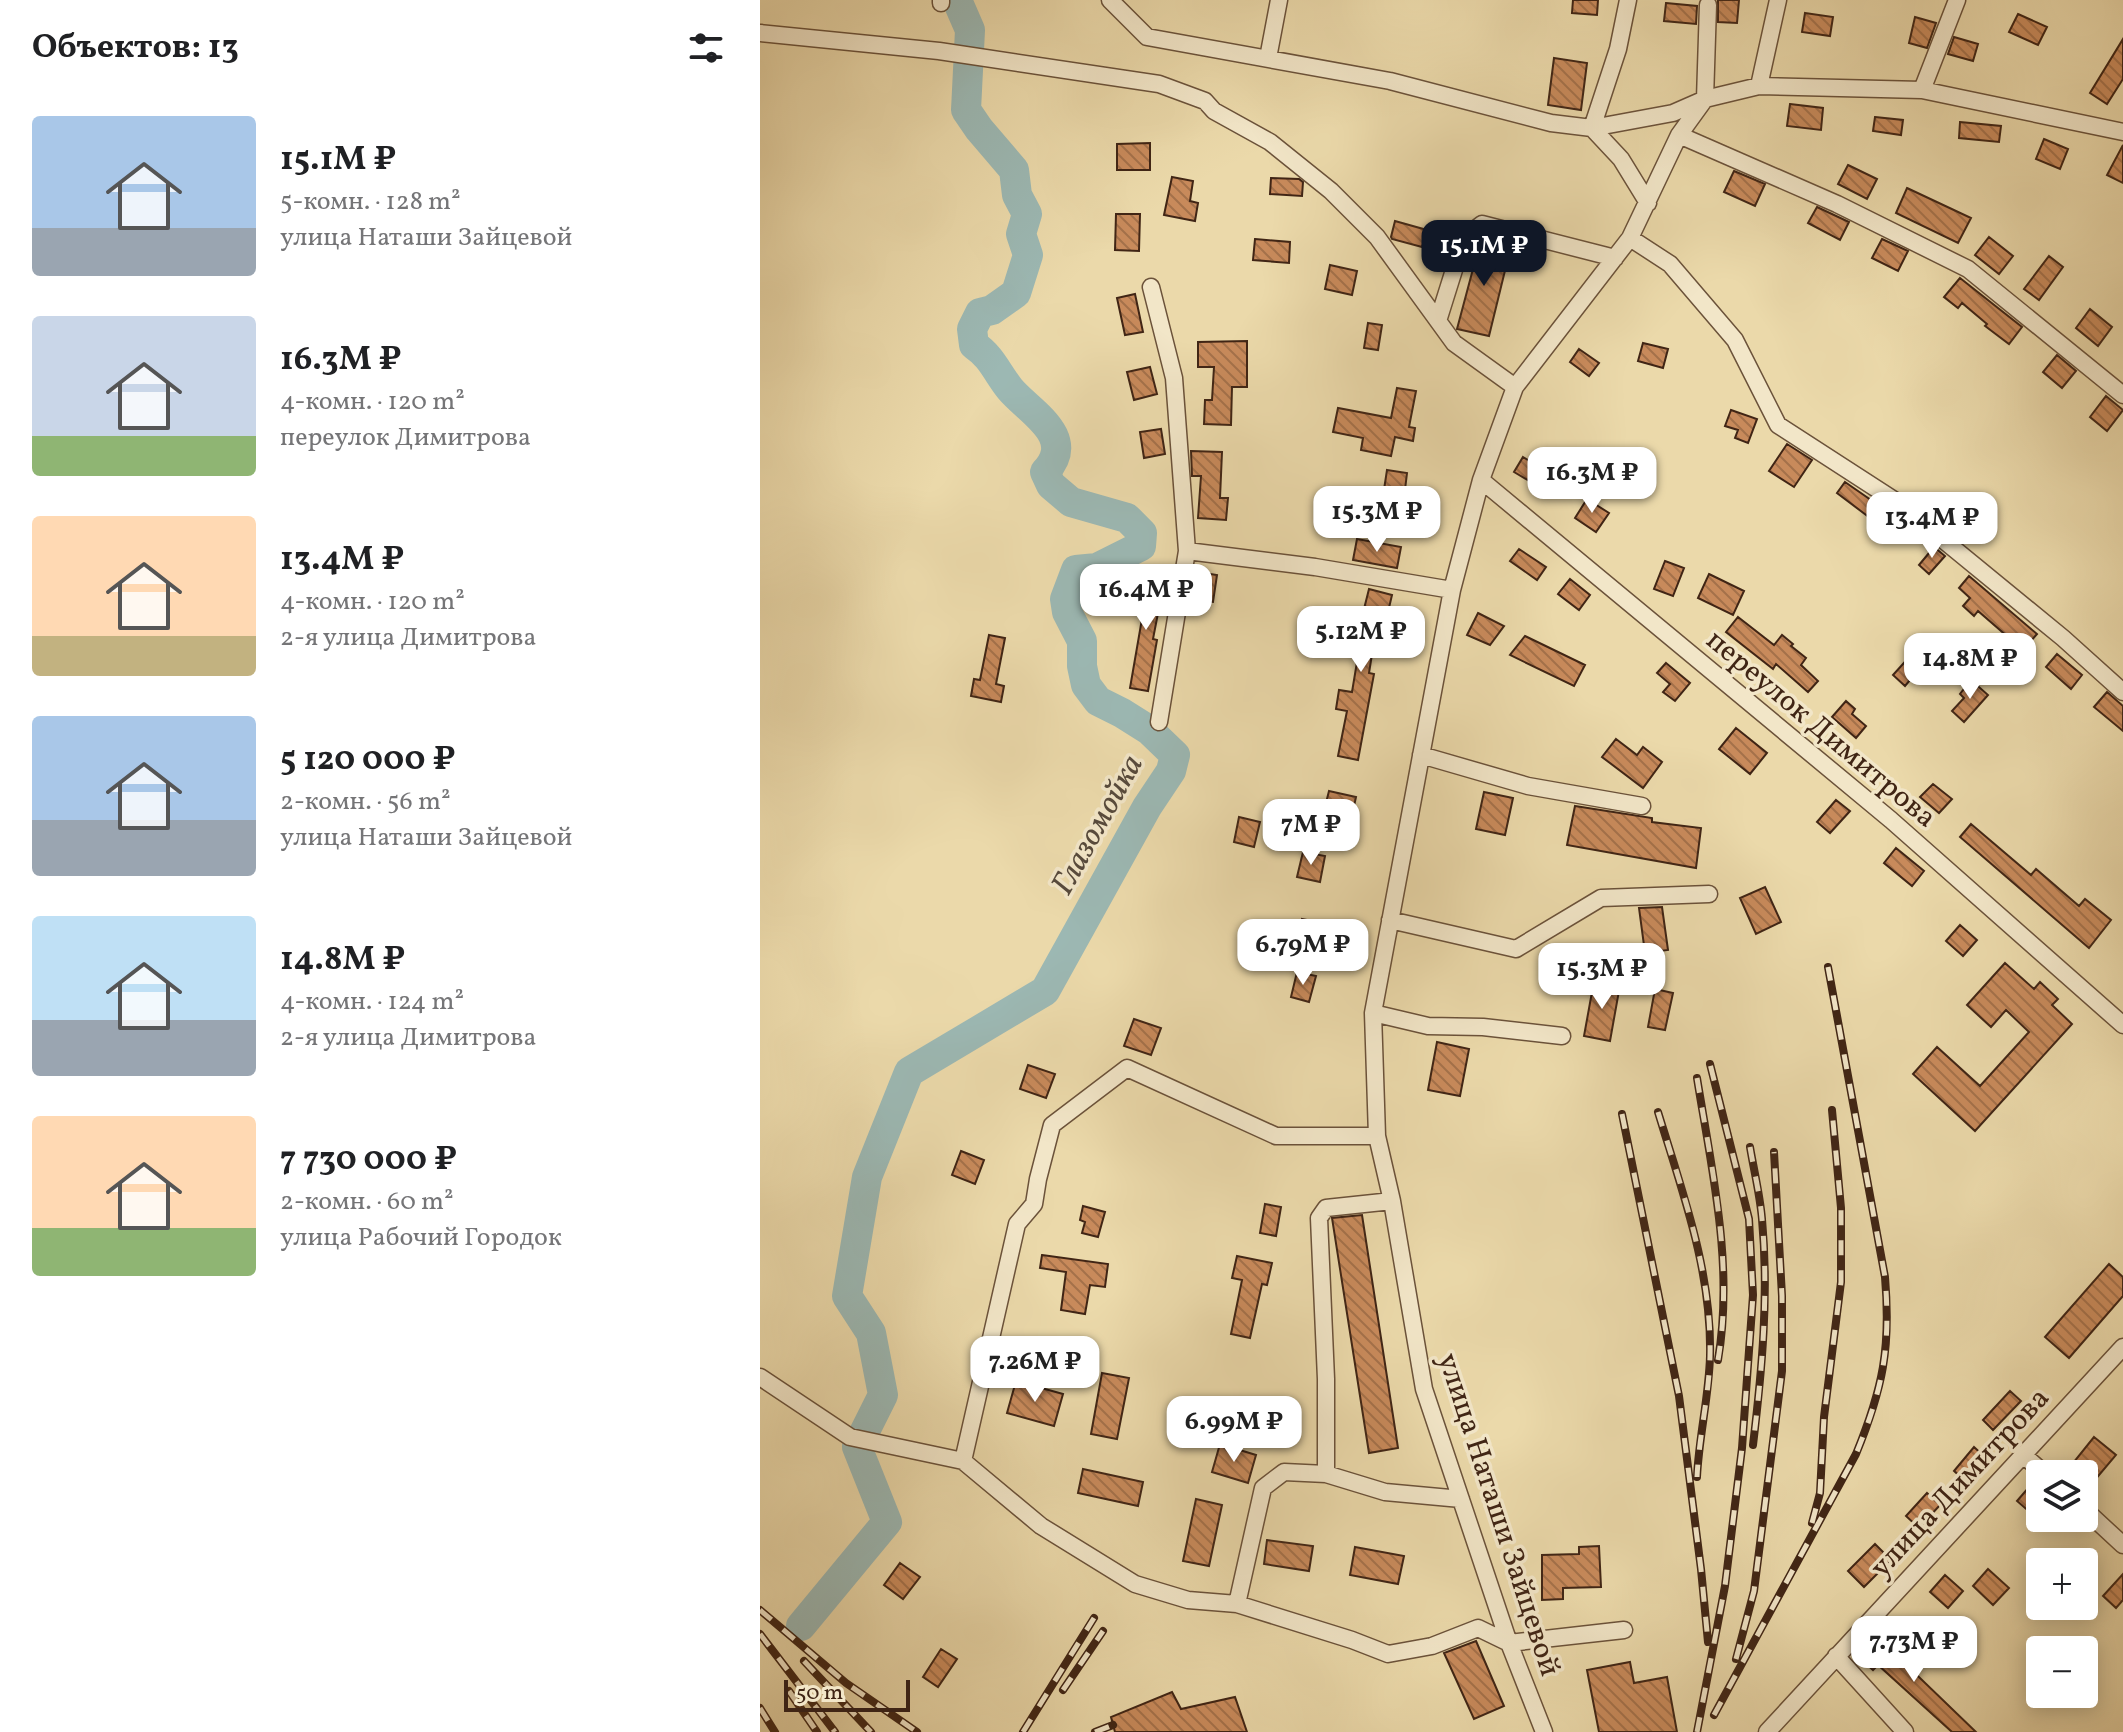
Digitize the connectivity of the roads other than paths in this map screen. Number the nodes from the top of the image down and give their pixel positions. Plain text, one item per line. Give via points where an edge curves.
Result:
1 (1110, 0) edge
2 (1279, 0) edge
3 (1628, 0) edge
4 (1778, 0) edge
5 (1957, 0) edge
6 (1708, 5) dead end
7 (760, 33) edge
8 (1268, 58) junction
9 (1759, 86) junction
10 (1922, 90) junction
11 (1705, 99) junction
12 (1592, 128) junction
13 (2123, 132) edge
14 (1679, 135) junction
15 (1648, 203) junction
16 (1630, 238) junction
17 (1615, 258) junction
18 (1151, 287) dead end
19 (1438, 321) junction
20 (1515, 387) junction
21 (2123, 395) edge
22 (1481, 480) junction
23 (1187, 551) junction
24 (1452, 590) junction
25 (2123, 692) edge
26 (1159, 722) dead end
27 (1421, 755) junction
28 (1642, 806) dead end
29 (1709, 894) dead end
30 (1390, 920) junction
31 (1373, 1013) junction
32 (2123, 1025) edge
33 (1562, 1036) dead end
34 (1377, 1136) junction
35 (1392, 1201) junction
36 (2123, 1347) edge
37 (760, 1377) edge
38 (2022, 1454) junction
39 (2029, 1460) edge
40 (963, 1461) junction
41 (1326, 1474) junction
42 (1461, 1499) junction
43 (2098, 1522) edge
44 (2123, 1545) edge
45 (1237, 1604) junction
46 (1624, 1630) dead end
47 (1509, 1643) junction
48 (1836, 1656) junction
49 (1544, 1732) edge
50 (1767, 1732) edge
51 (1905, 1732) edge

1 - 8 street via 1147,37
2 - 8 street
3 - 12 street
4 - 9 street
5 - 10 street
6 - 11 street
7 - 19 street via 939,51 1143,81 1205,101 1270,142 1331,191 1377,237
8 - 12 street
9 - 10 street
9 - 11 street
10 - 13 street
11 - 12 street via 1673,113
11 - 14 street, улица Наташи Зайцевой
12 - 15 street via 1621,159
14 - 15 street, улица Наташи Зайцевой
14 - 21 street via 1968,269
15 - 16 street, улица Наташи Зайцевой
16 - 17 street, улица Наташи Зайцевой
16 - 25 street via 1670,264 1735,340 1778,425 1897,502
17 - 19 street via 1482,224 1464,238
17 - 20 street, улица Наташи Зайцевой
18 - 23 street via 1174,378
19 - 20 street via 1454,343
20 - 22 street, улица Наташи Зайцевой
22 - 24 street, улица Наташи Зайцевой
22 - 32 street, переулок Димитрова via 1891,820
23 - 24 street
23 - 26 street
24 - 27 street, улица Наташи Зайцевой
27 - 28 street via 1528,786
27 - 30 street, улица Наташи Зайцевой
29 - 30 street via 1601,898 1516,949
30 - 31 street, улица Наташи Зайцевой
31 - 33 street via 1428,1026
31 - 34 street, улица Наташи Зайцевой
34 - 35 street, улица Наташи Зайцевой
34 - 40 street via 1276,1136 1127,1068 1052,1125 1034,1204 1017,1224
35 - 41 street via 1326,1208 1319,1218
35 - 42 street, улица Наташи Зайцевой via 1424,1389
36 - 38 street, улица Димитрова
37 - 40 street via 850,1437
38 - 39 street
38 - 48 street, улица Димитрова
40 - 45 street via 1041,1526 1135,1584 1188,1600
41 - 42 street via 1385,1492
41 - 45 street via 1284,1472 1263,1488
42 - 47 street, улица Наташи Зайцевой
43 - 44 street
45 - 47 street via 1388,1654 1432,1646 1478,1628
46 - 47 street
47 - 49 street, улица Наташи Зайцевой
48 - 50 street, улица Димитрова
48 - 51 street

